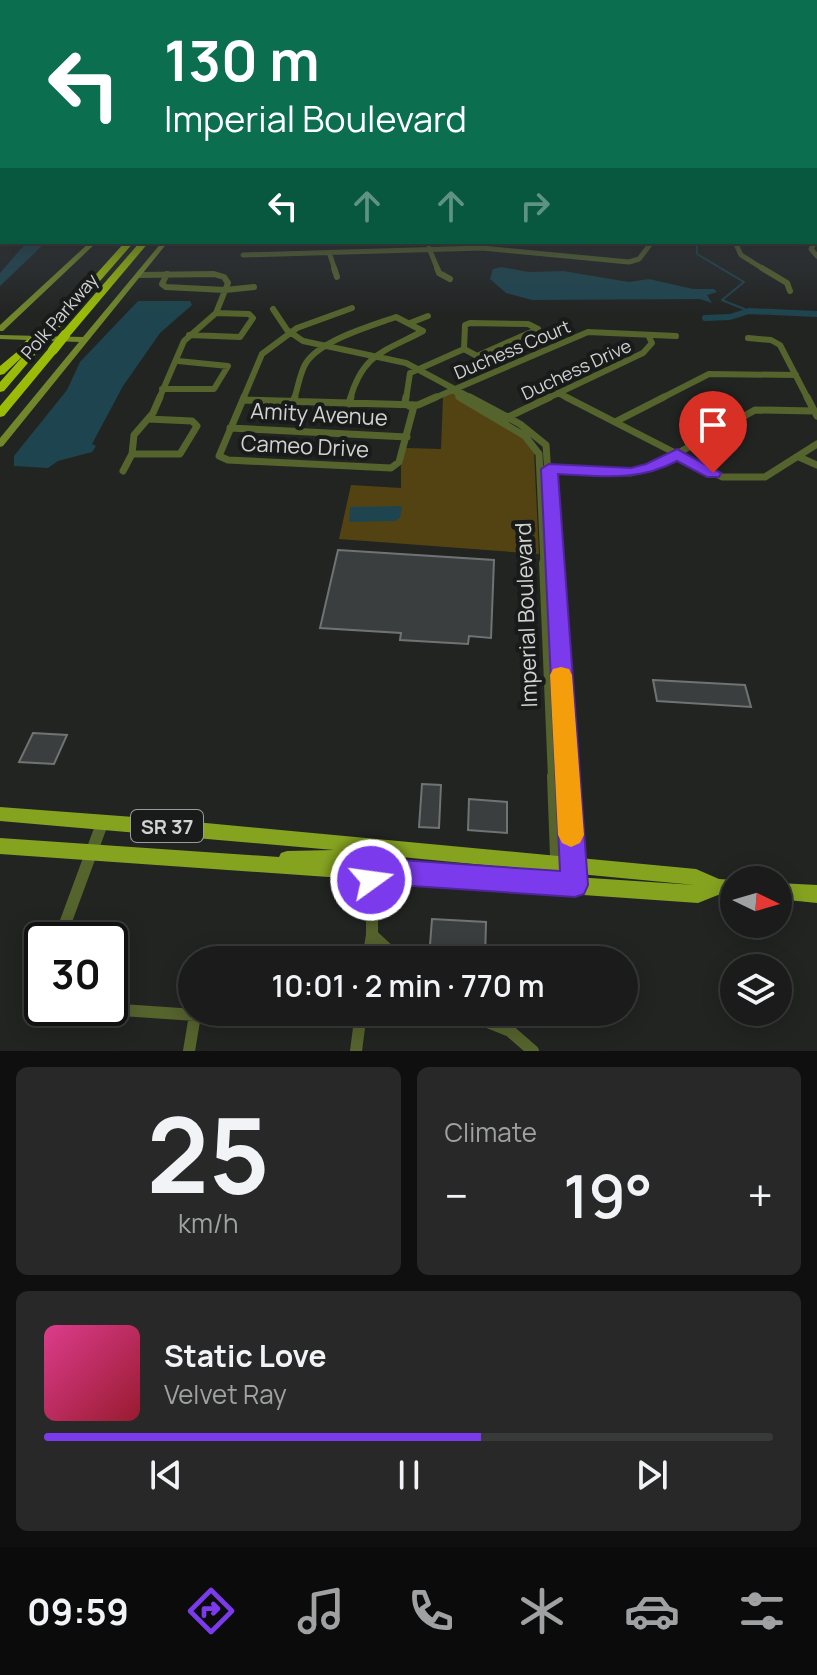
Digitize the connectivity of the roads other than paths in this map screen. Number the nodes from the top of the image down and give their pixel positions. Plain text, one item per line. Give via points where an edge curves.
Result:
1 (92, 244) edge
2 (128, 244) edge
3 (143, 244) edge
4 (163, 244) edge
5 (650, 244) edge
6 (736, 244) edge
7 (429, 248) junction
8 (243, 255) dead end
9 (330, 255) junction
10 (167, 274) junction
11 (139, 275) junction
12 (337, 277) dead end
13 (450, 279) dead end
14 (254, 287) dead end
15 (225, 290) junction
16 (790, 291) dead end
17 (352, 308) dead end
18 (273, 309) dead end
19 (216, 313) junction
20 (428, 316) dead end
21 (410, 323) junction
22 (0, 329) edge
23 (290, 333) junction
24 (189, 335) junction
25 (648, 335) junction
26 (676, 336) dead end
27 (0, 337) edge
28 (748, 338) dead end
29 (85, 340) junction
30 (325, 347) junction
31 (29, 349) junction
32 (464, 349) junction
33 (376, 355) junction
34 (178, 361) junction
35 (416, 369) junction
36 (0, 372) edge
37 (796, 375) junction
38 (0, 389) edge
39 (162, 389) junction
40 (453, 390) junction
41 (558, 393) junction
42 (243, 400) junction
43 (293, 402) junction
44 (349, 404) junction
45 (412, 406) junction
46 (0, 413) edge
47 (816, 413) edge
48 (148, 419) junction
49 (503, 419) junction
50 (615, 422) junction
51 (230, 428) junction
52 (407, 437) junction
53 (0, 444) edge
54 (817, 444) edge
55 (132, 454) junction
56 (677, 454) junction
57 (799, 457) junction
58 (817, 465) edge
59 (545, 469) junction
60 (123, 471) dead end
61 (0, 814) edge
62 (104, 820) junction
63 (0, 846) edge
64 (378, 847) junction
65 (92, 852) junction
66 (268, 863) junction
67 (372, 870) junction
68 (565, 875) junction
69 (720, 888) edge
70 (792, 892) edge
71 (817, 894) edge
72 (66, 922) edge
73 (372, 935) junction
74 (370, 946) edge
75 (384, 946) edge
76 (128, 1010) edge
77 (359, 1026) edge
78 (499, 1026) edge
79 (189, 1051) edge
80 (356, 1051) edge
81 (533, 1051) edge

1 - 22 main road
2 - 31 highway, Polk Parkway, bridge
3 - 46 highway, Polk Parkway, bridge
4 - 11 main road
5 - 7 street via 639,259 629,262 537,247
6 - 16 street via 741,255 787,283
7 - 9 street
7 - 13 street via 439,273
8 - 9 street
9 - 12 street
10 - 11 street
10 - 15 street via 221,275 228,280
10 - 15 street via 164,287
11 - 29 main road
14 - 15 street
15 - 19 street
17 - 23 street, Cameo Drive
18 - 23 street
19 - 24 street
19 - 24 street via 253,318 240,337
20 - 21 street
21 - 30 street via 396,317
21 - 33 street via 424,333
23 - 30 street, Imperial Boulevard
23 - 42 street, Cameo Drive via 260,357
24 - 34 street
25 - 26 street, Duchess Court
25 - 40 street, Duchess Court via 583,333
25 - 41 street, Duchess Drive via 652,343 643,353
27 - 29 main road
28 - 37 street via 776,341
29 - 53 main road
30 - 33 street, Imperial Boulevard
30 - 43 street via 306,363
31 - 36 highway
31 - 38 highway, Polk Parkway
32 - 32 street via 477,356 538,329 528,324 470,323 465,325
32 - 35 street
33 - 35 street, Imperial Boulevard
33 - 44 street via 360,369
34 - 39 street
34 - 39 street via 228,366 214,389
35 - 40 street, Imperial Boulevard
35 - 45 street, Cameo Drive via 409,375 405,402
37 - 47 street
37 - 50 street via 709,374
39 - 48 street
40 - 45 street, Duchess Court
40 - 49 street, Imperial Boulevard
41 - 49 street, Duchess Drive
41 - 50 street
42 - 43 street
42 - 51 street, Cameo Drive
43 - 44 street
44 - 45 street
45 - 52 street, Cameo Drive
47 - 56 street via 755,410
48 - 55 street via 134,435
48 - 55 street via 192,421 197,426 180,454
49 - 59 street, Imperial Boulevard via 546,445
50 - 56 street
51 - 52 street, Amity Avenue
51 - 52 street, Cameo Drive via 220,458 271,462 391,468 399,462
54 - 57 street
55 - 60 street
56 - 57 street via 722,477 754,479
56 - 59 street via 631,473
57 - 58 street
59 - 68 street, Imperial Boulevard
59 - 68 street, Imperial Boulevard
61 - 62 main road, SR 37
62 - 64 main road, SR 37
62 - 65 street
63 - 65 main road, SR 37
64 - 66 main road via 357,858
64 - 68 main road, SR 37
65 - 66 main road, SR 37
65 - 72 street
66 - 67 main road, SR 37
67 - 68 main road, SR 37
67 - 73 street
68 - 69 main road, SR 37 via 698,894
70 - 71 main road
73 - 74 street
73 - 75 street
76 - 79 street via 195,1015
77 - 80 street
78 - 81 street via 522,1036

